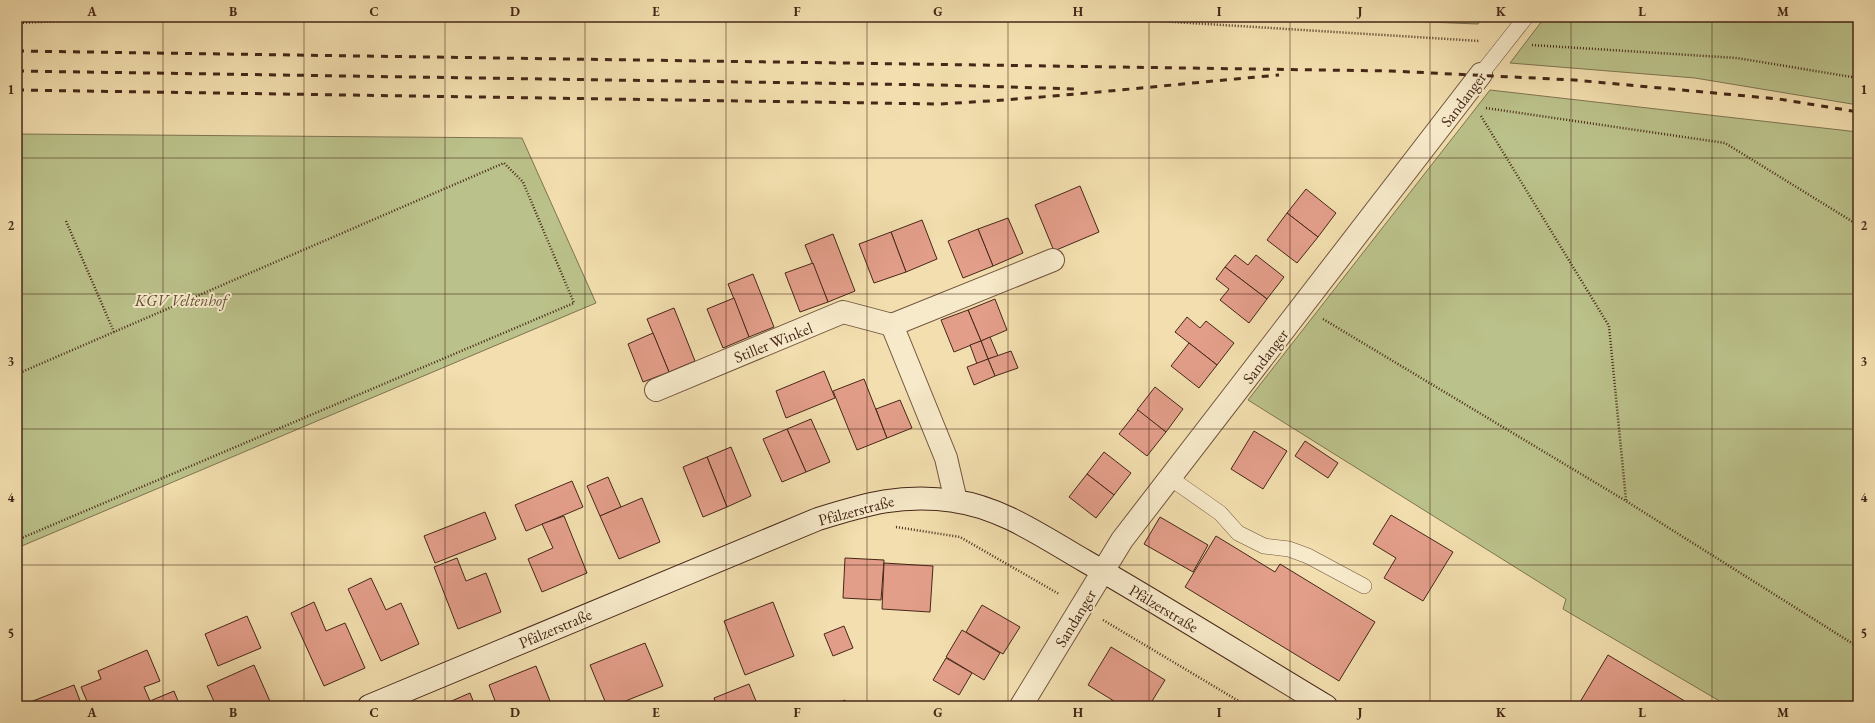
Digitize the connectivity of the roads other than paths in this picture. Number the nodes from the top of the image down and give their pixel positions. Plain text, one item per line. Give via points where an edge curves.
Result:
1 (1526, 17) edge
2 (1481, 74) joint
3 (1053, 260) dead end
4 (892, 325) junction
5 (656, 390) dead end
6 (1170, 478) junction
7 (956, 501) junction
8 (1103, 571) junction
9 (1364, 586) dead end
10 (369, 706) edge
11 (1021, 706) edge
12 (1326, 706) edge

1 - 2 lane, Sandanger
2 - 6 street, Sandanger via 1471,100 1303,307
3 - 4 street
4 - 5 street, Stiller Winkel via 844,312
4 - 7 street via 946,458
6 - 8 street, Sandanger via 1122,540
6 - 9 lane via 1220,513 1238,533 1264,546 1289,549 1308,556
7 - 8 street, Pfälzerstraße via 984,508 1018,523
7 - 10 street, Pfälzerstraße via 920,497 894,499 818,519
8 - 11 street, Sandanger
8 - 12 street, Pfälzerstraße

